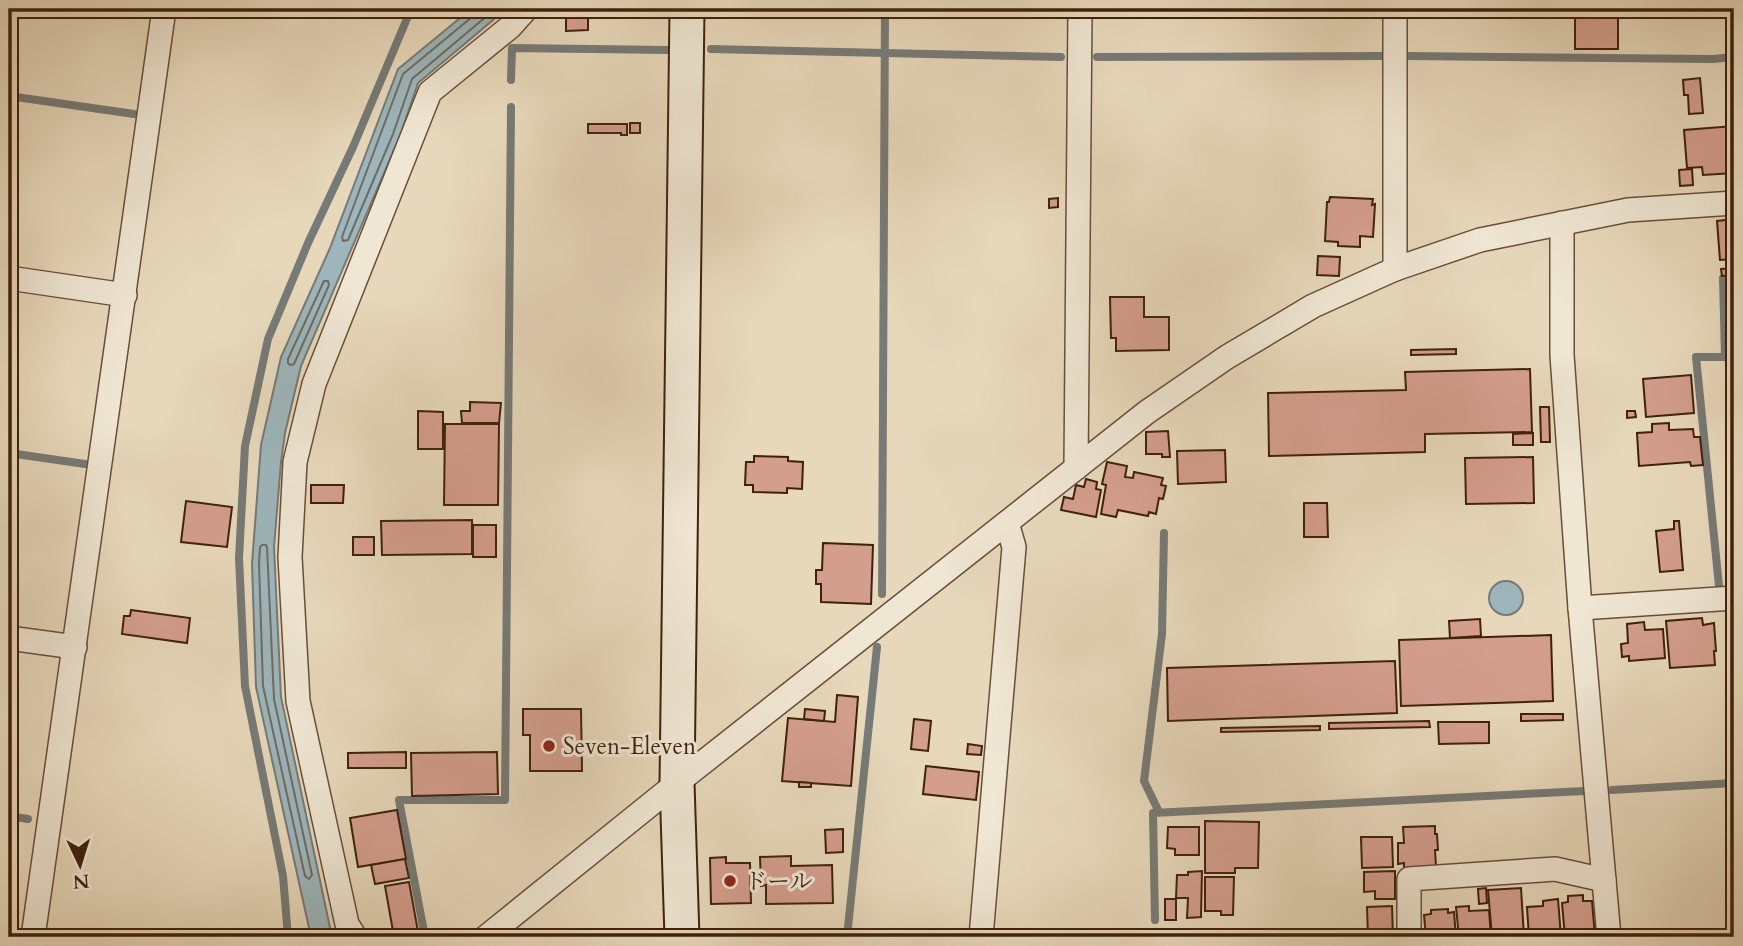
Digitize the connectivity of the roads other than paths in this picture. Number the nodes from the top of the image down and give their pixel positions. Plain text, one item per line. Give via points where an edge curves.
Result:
1 (164, 9) edge
2 (526, 9) edge
3 (687, 9) edge
4 (1080, 9) edge
5 (1395, 9) edge
6 (1734, 202) edge
7 (1562, 223) junction
8 (1395, 269) junction
9 (9, 278) edge
10 (125, 295) junction
11 (1076, 468) junction
12 (1007, 523) junction
13 (1734, 598) edge
14 (1580, 608) junction
15 (9, 638) edge
16 (75, 647) junction
17 (677, 783) junction
18 (1604, 880) junction
19 (33, 937) edge
20 (355, 937) edge
21 (486, 937) edge
22 (682, 937) edge
23 (981, 937) edge
24 (1409, 937) edge
25 (1609, 937) edge

1 - 10 street
2 - 20 street via 430,92 314,384 295,461 290,557 298,701 347,924
3 - 17 street
4 - 11 street
5 - 8 street
6 - 7 street via 1628,210
7 - 8 street via 1480,240
7 - 14 street via 1562,355
8 - 11 street via 1313,306 1227,357
9 - 10 street
10 - 16 street
11 - 12 street
12 - 17 street
12 - 23 street via 1014,547
13 - 14 street
14 - 18 street
15 - 16 street
16 - 19 street
17 - 21 street
17 - 22 street
18 - 24 street via 1555,869 1409,879
18 - 25 street

